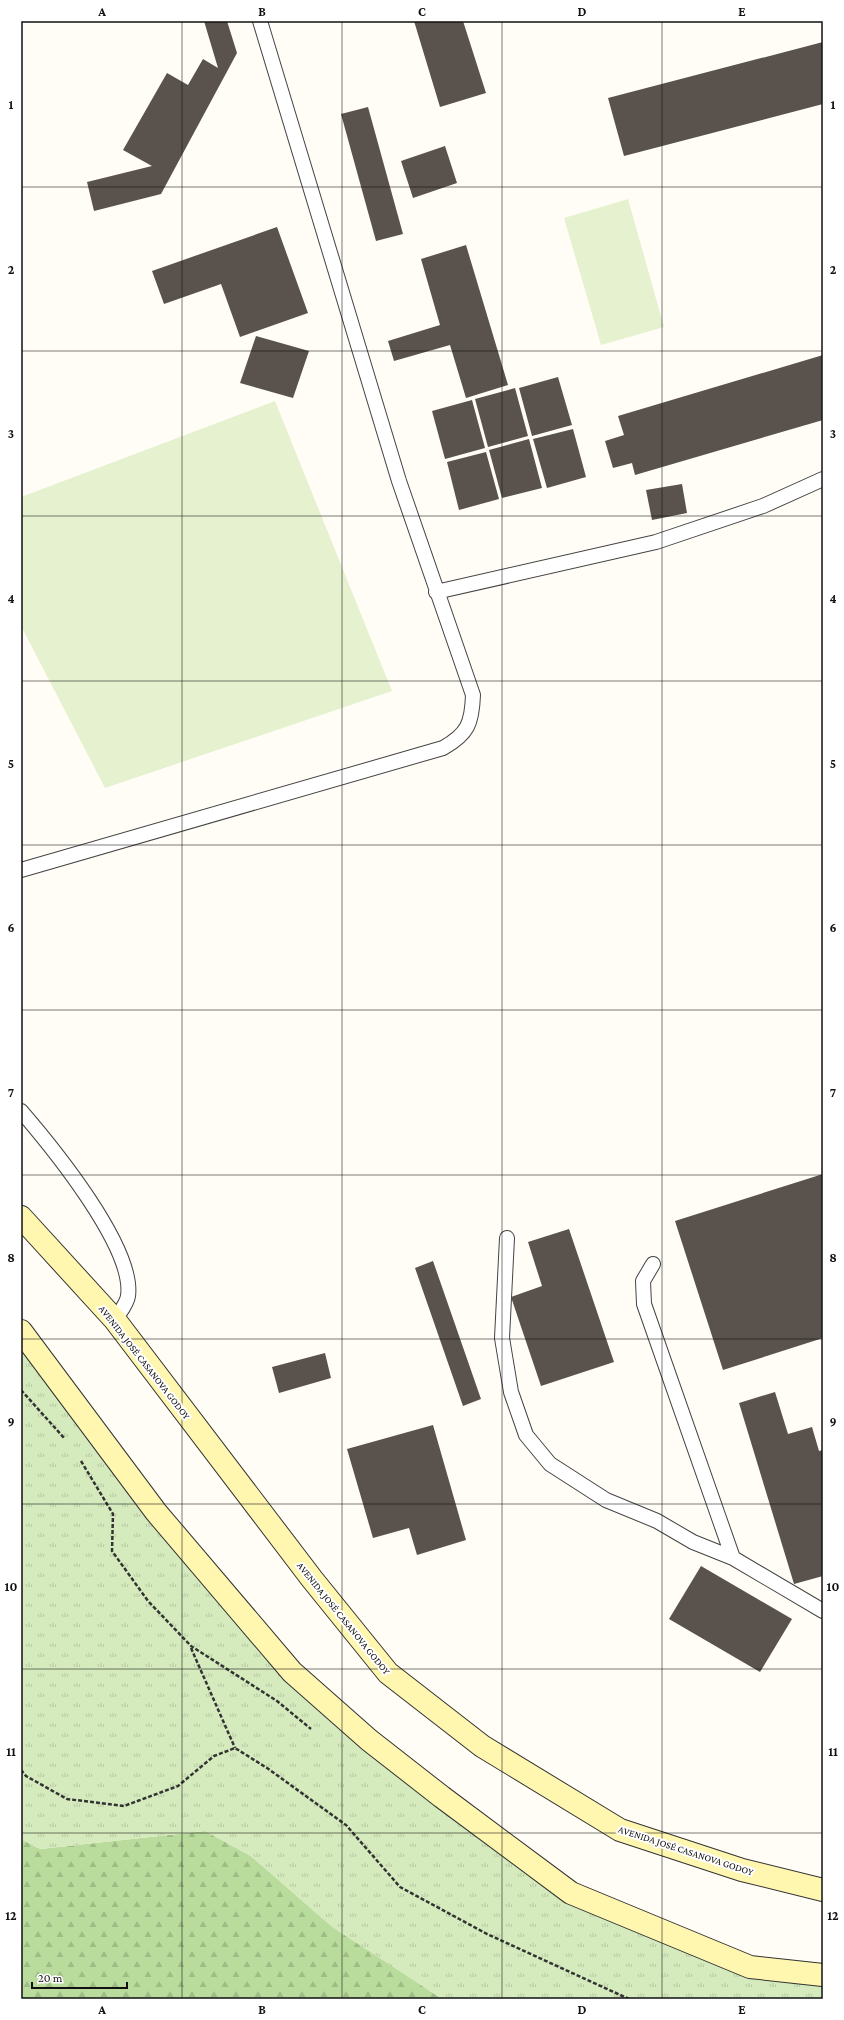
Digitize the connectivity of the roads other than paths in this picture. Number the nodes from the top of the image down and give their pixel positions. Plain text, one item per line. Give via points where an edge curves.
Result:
1 (260, 21) edge
2 (823, 479) edge
3 (436, 592) junction
4 (21, 870) edge
5 (21, 1111) edge
6 (21, 1217) edge
7 (507, 1238) dead end
8 (653, 1264) dead end
9 (115, 1320) junction
10 (21, 1331) edge
11 (733, 1558) junction
12 (823, 1611) edge
13 (823, 1890) edge
14 (823, 1975) edge

1 - 3 lane via 399,481
2 - 3 lane via 763,506 656,542
3 - 4 lane via 473,695 469,724 455,741 443,748
5 - 9 lane via 45,1139 100,1216 120,1254 125,1267 128,1297
6 - 9 street, AVENIDA JOSÉ CASANOVA GODOY
7 - 11 lane via 502,1338 511,1392 526,1435 550,1464 606,1500 657,1521 693,1542
8 - 11 lane via 644,1281 644,1304
9 - 13 street, AVENIDA JOSÉ CASANOVA GODOY via 312,1579 388,1673 482,1746 620,1830 742,1870
10 - 14 street via 156,1512 292,1672 369,1740 571,1893 750,1967
11 - 12 lane

